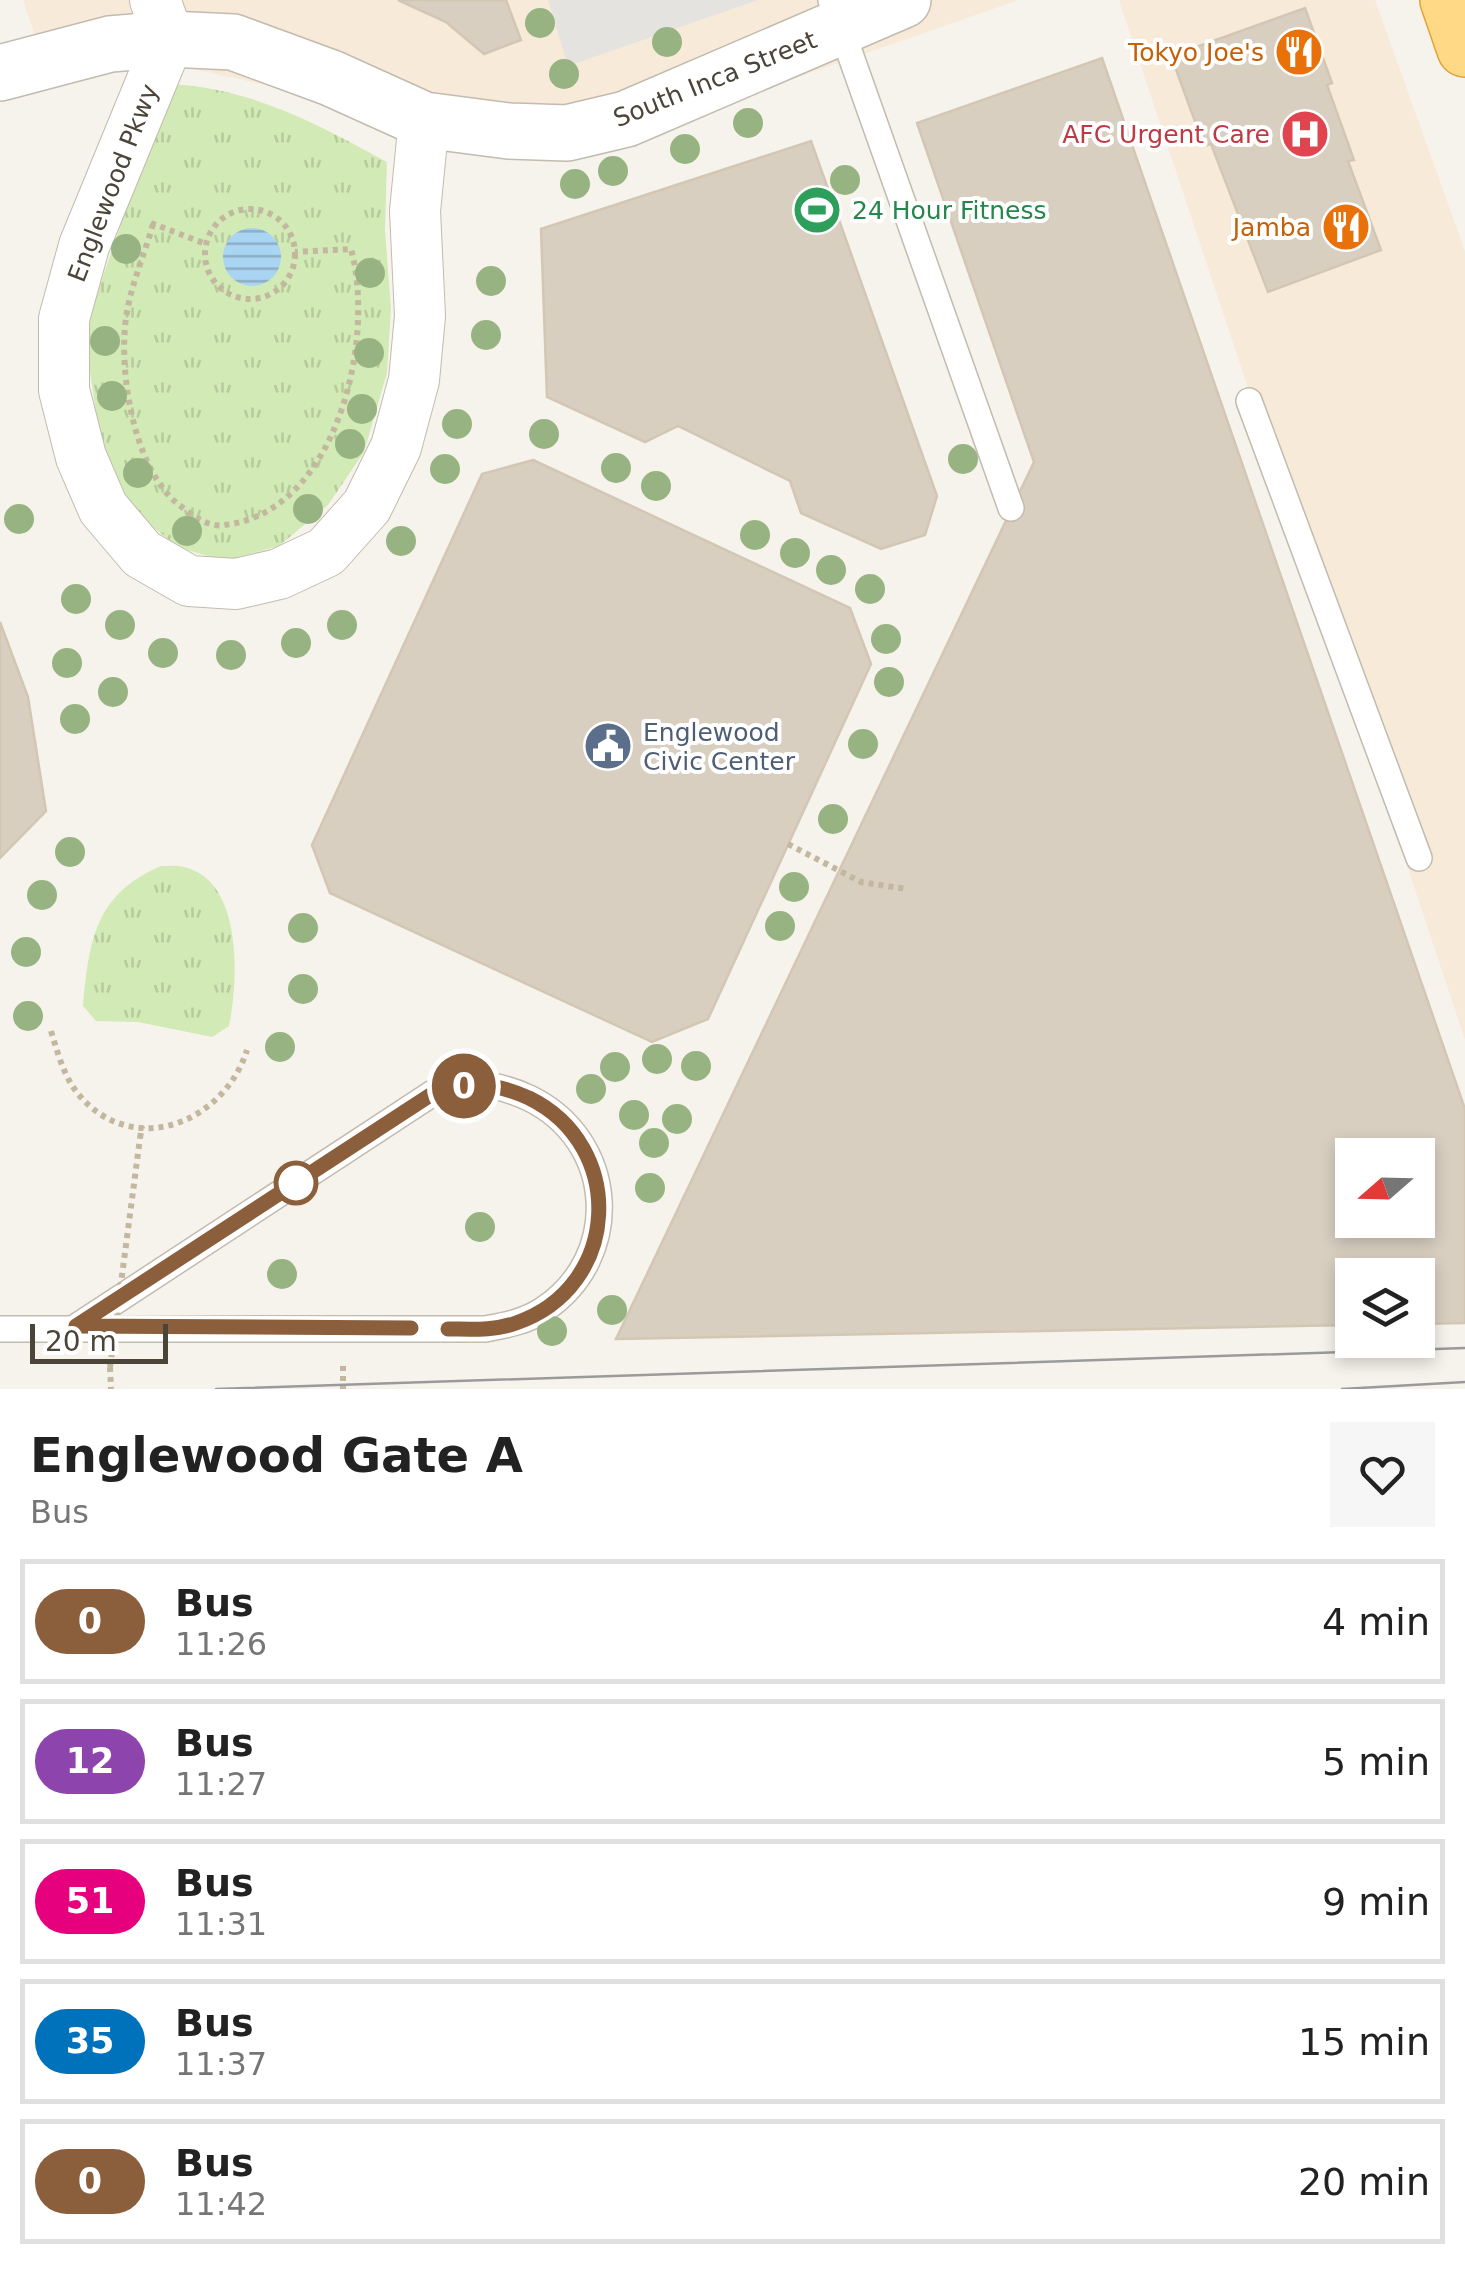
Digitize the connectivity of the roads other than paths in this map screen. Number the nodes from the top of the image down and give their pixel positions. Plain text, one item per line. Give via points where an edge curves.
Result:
1 (904, 0) edge
2 (1448, 0) edge
3 (836, 14) edge
4 (162, 19) edge
5 (1465, 48) edge
6 (0, 73) edge
7 (424, 120) junction
8 (1249, 401) dead end
9 (1011, 508) dead end
10 (1419, 858) dead end
11 (76, 1326) junction
12 (0, 1329) edge

1 - 3 street, South Inca Street
2 - 5 highway
3 - 7 street, South Inca Street via 626,118 567,132
3 - 9 lane
4 - 6 street, South Inca Street via 110,44
4 - 7 street, South Inca Street via 332,78
4 - 7 street, Englewood Pkwy via 64,320 64,390 81,458 103,508 142,554 189,580 236,584 279,574 326,552 367,506 396,447 414,380 420,316 415,211
8 - 10 lane
11 - 11 lane via 514,1324 564,1294 583,1270 598,1226 597,1183 571,1128 547,1107 512,1090 472,1085 432,1094
11 - 12 lane

